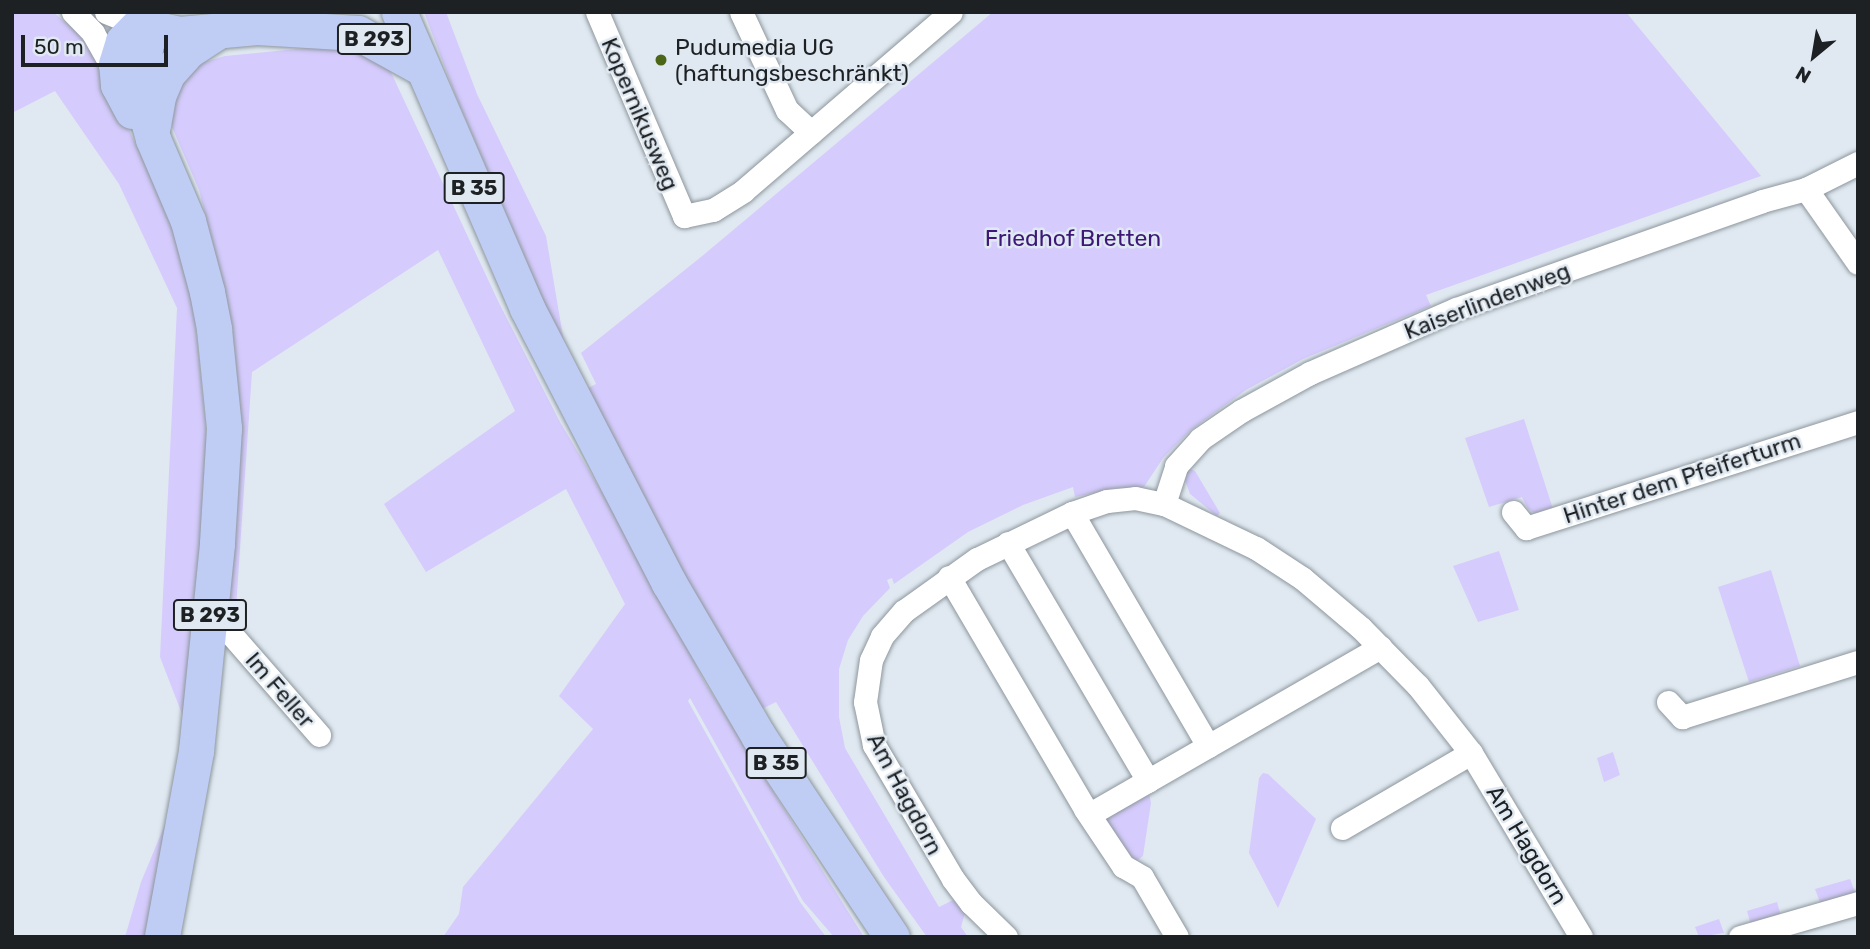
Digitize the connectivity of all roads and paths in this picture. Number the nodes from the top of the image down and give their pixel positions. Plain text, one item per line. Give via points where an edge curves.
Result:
1 (73, 12) edge
2 (106, 12) edge
3 (374, 12) edge
4 (399, 12) edge
5 (597, 12) edge
6 (741, 12) edge
7 (951, 12) edge
8 (272, 20) edge
9 (141, 26) junction
10 (320, 31) junction
11 (217, 32) junction
12 (422, 68) junction
13 (116, 74) junction
14 (811, 132) junction
15 (153, 139) junction
16 (1858, 163) edge
17 (1806, 189) junction
18 (1858, 263) edge
19 (1858, 422) edge
20 (1164, 504) junction
21 (1513, 512) dead end
22 (1072, 513) junction
23 (1008, 543) junction
24 (949, 577) junction
25 (209, 619) junction
26 (1380, 647) junction
27 (1858, 662) edge
28 (1668, 702) dead end
29 (319, 735) dead end
30 (1208, 746) junction
31 (1471, 753) junction
32 (1148, 781) junction
33 (1090, 814) junction
34 (1342, 828) dead end
35 (1858, 903) edge
36 (162, 937) edge
37 (892, 937) edge
38 (1006, 937) edge
39 (1177, 937) edge
40 (1581, 937) edge
41 (1740, 937) edge

1 - 13 street via 93,33
2 - 9 street
3 - 10 main road
4 - 12 main road, B 35
5 - 14 street, Kopernikusweg via 684,216 713,210 743,191
6 - 14 street via 788,110
7 - 14 street
8 - 10 main road, B 293
8 - 11 main road, B 293
9 - 11 main road, B 293 via 180,34
9 - 13 main road via 122,41
9 - 15 main road via 146,43 139,89
10 - 12 main road, B 293 via 366,35
11 - 15 main road, B 293 via 188,50 168,73 158,96
12 - 37 main road, B 35 via 527,308 669,583 759,737
13 - 15 main road, B 293 via 124,98
15 - 25 main road, B 293 via 188,221 214,329 223,428
16 - 17 street, Kaiserlindenweg
17 - 18 street
17 - 20 street, Kaiserlindenweg via 1456,309 1310,373 1200,439 1176,466
19 - 21 street, Hinter dem Pfeiferturm via 1526,528
20 - 22 street, Am Hagdorn via 1135,498 1107,501
20 - 26 street, Am Hagdorn via 1268,555
22 - 23 street, Am Hagdorn
22 - 30 street
23 - 24 street, Am Hagdorn
23 - 32 street
24 - 33 street
24 - 38 street, Am Hagdorn via 904,611 882,636 866,682 868,726 874,745 953,879
25 - 29 street, Im Feller via 231,634
25 - 36 main road, B 293 via 196,751
26 - 30 street
26 - 31 street, Am Hagdorn
27 - 28 street via 1682,717
30 - 32 street
31 - 34 street
31 - 40 street, Am Hagdorn
32 - 33 street
33 - 39 street via 1123,866 1142,877
35 - 41 street

